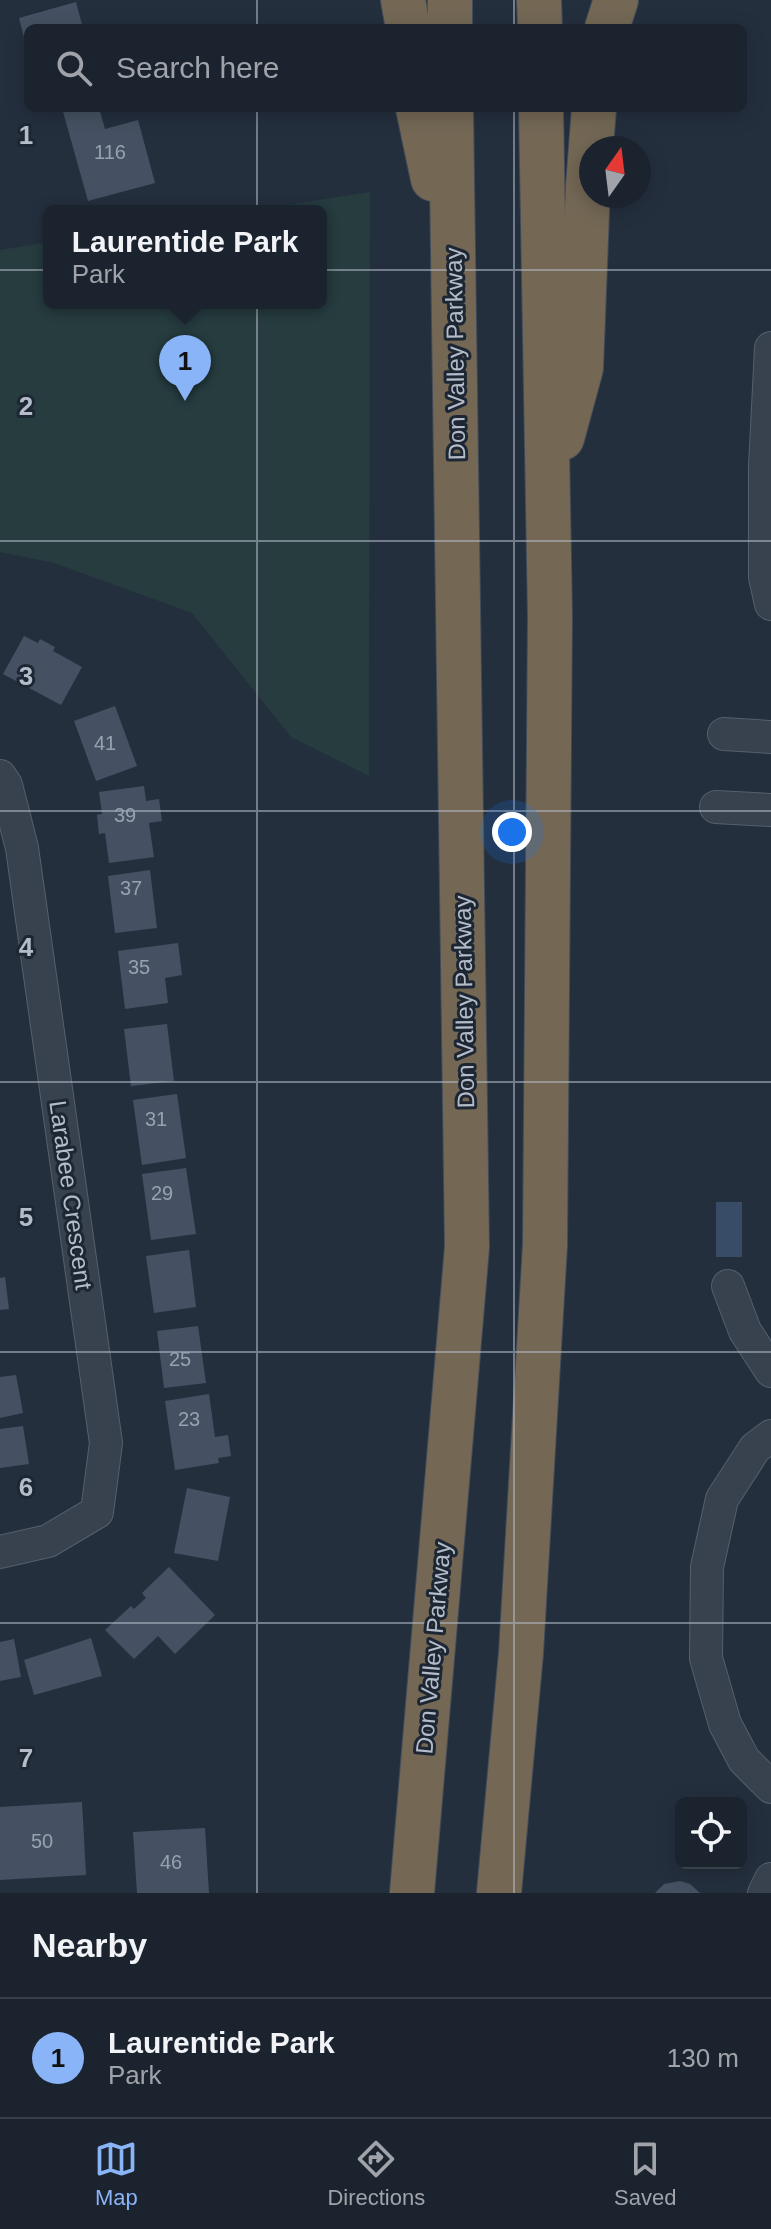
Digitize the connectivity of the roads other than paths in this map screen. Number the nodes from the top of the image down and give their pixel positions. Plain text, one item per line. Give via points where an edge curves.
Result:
1 (403, 0) edge
2 (450, 0) edge
3 (539, 0) edge
4 (616, 0) edge
5 (407, 24) edge
6 (450, 24) edge
7 (540, 24) edge
8 (608, 24) edge
9 (419, 112) edge
10 (451, 112) edge
11 (541, 112) edge
12 (594, 112) edge
13 (454, 283) junction
14 (771, 350) edge
15 (548, 491) junction
16 (771, 604) edge
17 (724, 734) dead end
18 (771, 737) edge
19 (0, 776) edge
20 (716, 807) dead end
21 (771, 810) edge
22 (728, 1286) dead end
23 (771, 1371) edge
24 (771, 1436) edge
25 (0, 1552) edge
26 (771, 1787) edge
27 (771, 1879) edge
28 (412, 1893) edge
29 (499, 1893) edge
30 (764, 1893) edge

1 - 5 highway
2 - 6 highway
3 - 7 highway
4 - 8 highway
9 - 13 highway
10 - 13 highway, Don Valley Parkway
11 - 15 highway
12 - 15 highway via 581,368
13 - 28 highway, Don Valley Parkway via 467,1247
14 - 16 street via 765,577
15 - 29 highway via 545,1245 521,1653
17 - 18 street
19 - 25 street, Larabee Crescent via 22,848 106,1443 97,1512 48,1541
20 - 21 street
22 - 23 street via 745,1331
24 - 26 street via 755,1448 722,1499 707,1567 706,1658 725,1724 744,1760
27 - 30 street

